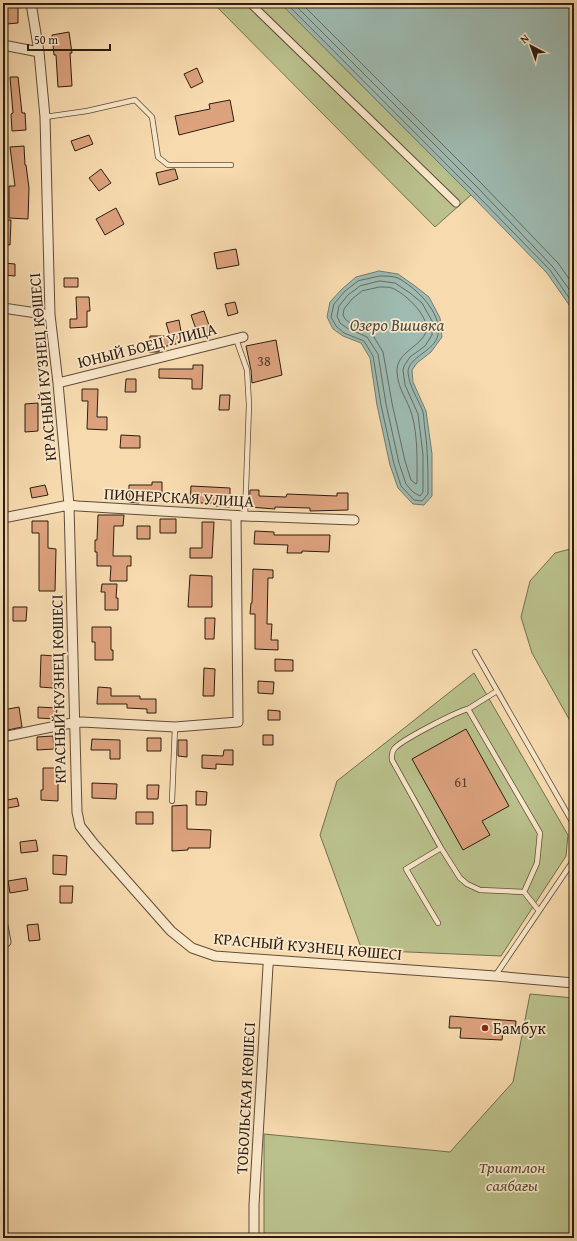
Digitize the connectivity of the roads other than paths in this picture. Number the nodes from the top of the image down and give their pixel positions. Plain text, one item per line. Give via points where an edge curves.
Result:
1 (31, 3) edge
2 (250, 3) edge
3 (3, 45) edge
4 (39, 52) junction
5 (45, 117) junction
6 (231, 165) dead end
7 (456, 203) dead end
8 (3, 308) edge
9 (50, 315) junction
10 (239, 338) joint
11 (58, 383) junction
12 (69, 505) junction
13 (241, 516) junction
14 (3, 518) edge
15 (354, 520) dead end
16 (475, 652) dead end
17 (497, 691) junction
18 (468, 708) junction
19 (74, 722) junction
20 (175, 727) junction
21 (3, 737) edge
22 (172, 801) dead end
23 (574, 826) edge
24 (441, 848) junction
25 (574, 856) edge
26 (571, 864) junction
27 (574, 869) edge
28 (524, 892) junction
29 (539, 911) junction
30 (438, 923) dead end
31 (3, 926) edge
32 (6, 942) dead end
33 (269, 960) junction
34 (495, 976) junction
35 (574, 983) edge
36 (254, 1238) edge

1 - 4 street, КРАСНЫЙ КУЗНЕЦ КӨШЕСІ
2 - 7 street
3 - 4 street
4 - 5 street, КРАСНЫЙ КУЗНЕЦ КӨШЕСІ
5 - 6 lane via 135,100 152,117 158,157 168,165
5 - 9 street, КРАСНЫЙ КУЗНЕЦ КӨШЕСІ
8 - 9 street
9 - 11 street, КРАСНЫЙ КУЗНЕЦ КӨШЕСІ
10 - 11 street, ЮНЫЙ БОЕЦ УЛИЦА
10 - 13 lane via 247,370 249,405
11 - 12 street, КРАСНЫЙ КУЗНЕЦ КӨШЕСІ
12 - 13 street, ПИОНЕРСКАЯ УЛИЦА
12 - 14 street, ПИОНЕРСКАЯ УЛИЦА
12 - 19 street, КРАСНЫЙ КУЗНЕЦ КӨШЕСІ
13 - 15 street, ПИОНЕРСКАЯ УЛИЦА
13 - 20 street via 238,722
16 - 17 lane
17 - 18 lane
17 - 23 lane
18 - 24 lane via 413,736 396,747 392,753 392,760
18 - 28 lane via 540,833 537,863
19 - 20 street
19 - 21 street
19 - 33 street, КРАСНЫЙ КУЗНЕЦ КӨШЕСІ via 77,812 80,826 94,844 171,931 192,948 215,956
20 - 22 lane
24 - 28 lane via 460,878 467,884 480,890
24 - 30 lane via 406,869
25 - 26 lane
26 - 27 lane
26 - 29 lane
28 - 29 lane
29 - 34 lane
31 - 32 street
33 - 34 street, КРАСНЫЙ КУЗНЕЦ КӨШЕСІ
33 - 36 street, ТОБОЛЬСКАЯ КӨШЕСІ
34 - 35 street, КРАСНЫЙ КУЗНЕЦ КӨШЕСІ

